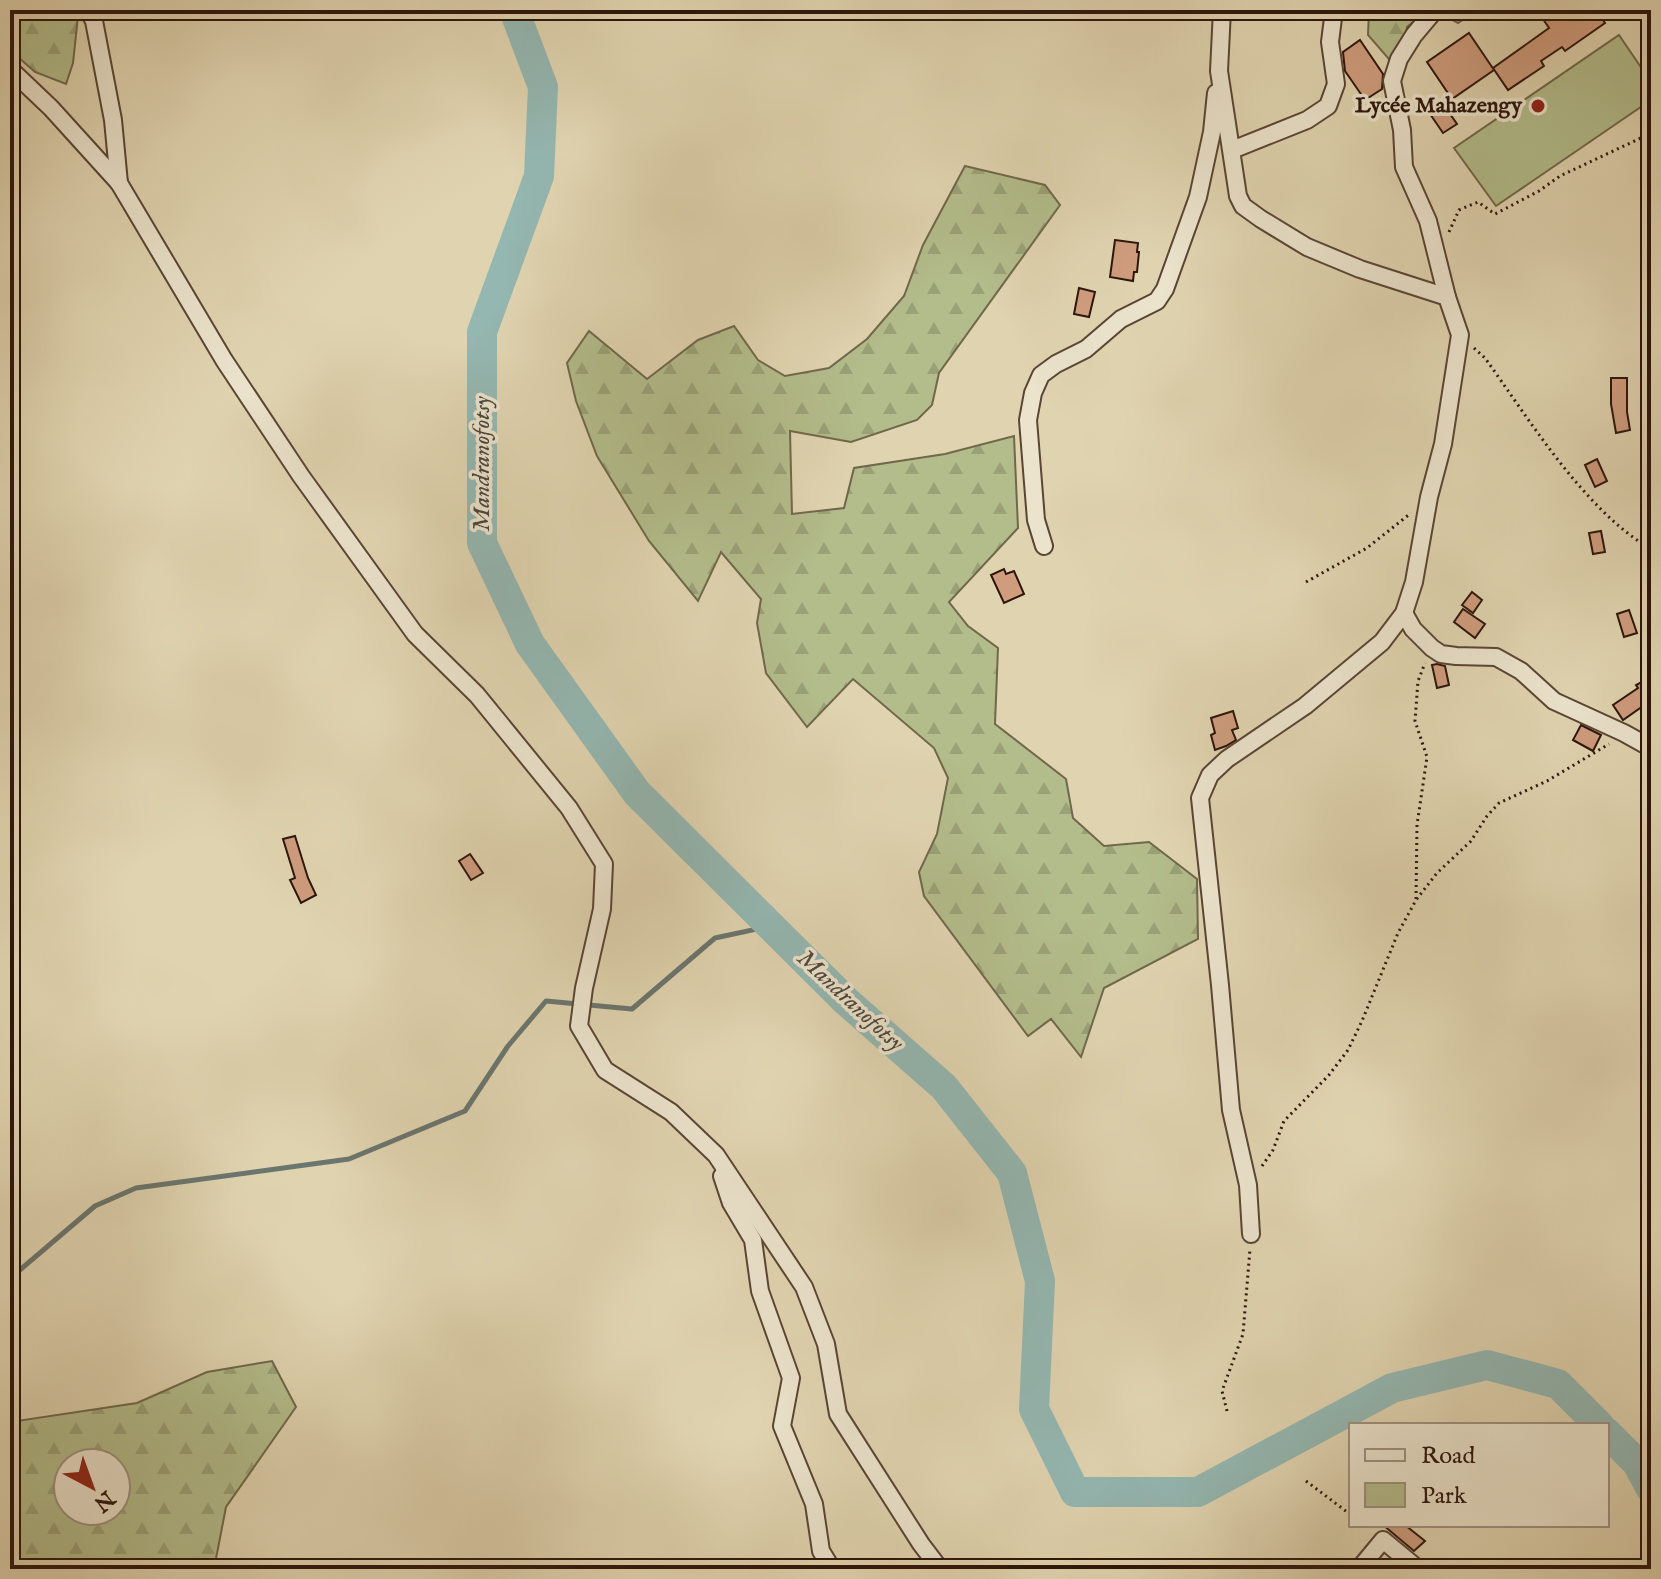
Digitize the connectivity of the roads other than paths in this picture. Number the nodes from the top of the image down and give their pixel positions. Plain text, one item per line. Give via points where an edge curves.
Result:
1 (88, 10) edge
2 (1222, 10) edge
3 (1334, 10) edge
4 (1435, 10) edge
5 (10, 69) edge
6 (1219, 71) junction
7 (1232, 150) junction
8 (119, 183) junction
9 (1447, 297) junction
10 (1044, 546) dead end
11 (1404, 613) junction
12 (1651, 748) edge
13 (716, 1155) junction
14 (1251, 1234) road end
15 (832, 1569) edge
16 (940, 1569) edge
17 (1359, 1569) edge
18 (1418, 1569) edge

1 - 8 street via 113,120
2 - 6 street
3 - 7 street via 1330,42 1336,84 1328,106
4 - 9 street via 1399,59 1392,81 1404,167 1428,221
5 - 8 street
6 - 7 street
6 - 10 street via 1198,197 1165,289 1157,301 1121,319 1086,349 1041,375 1033,393 1028,420 1036,520
7 - 9 street via 1238,196 1261,219 1307,247
8 - 13 street via 224,360 301,476 415,634 477,695 569,808 604,864 602,909 579,1026 605,1070 671,1112
9 - 11 street via 1460,335 1443,444
11 - 12 street via 1413,629 1441,654 1496,657 1554,701
11 - 14 street via 1382,642 1305,706 1227,759 1210,775 1200,798 1231,1110 1248,1185
13 - 15 street via 731,1203 753,1240 760,1291 791,1378 782,1426 814,1504 821,1551
13 - 16 street via 804,1287 826,1344 838,1414
17 - 18 street via 1383,1540

